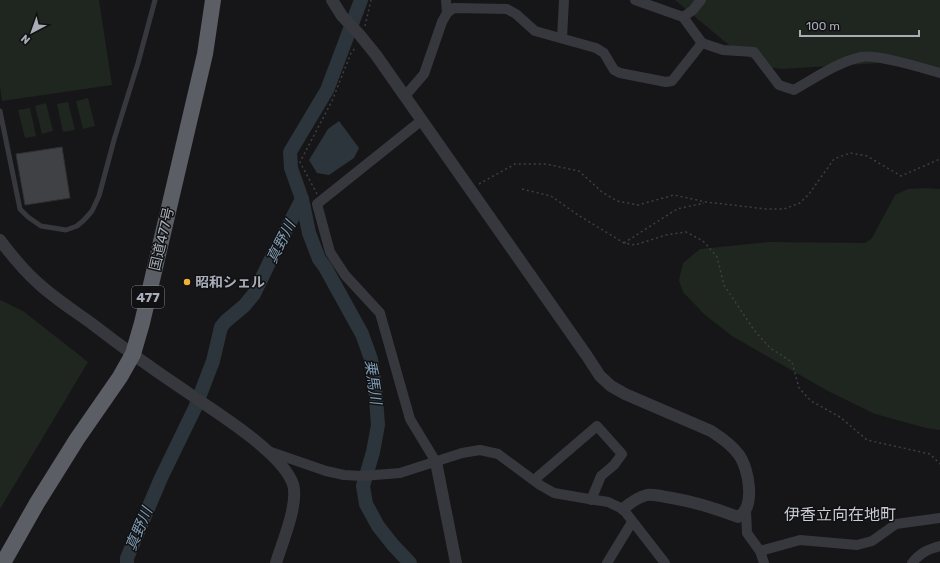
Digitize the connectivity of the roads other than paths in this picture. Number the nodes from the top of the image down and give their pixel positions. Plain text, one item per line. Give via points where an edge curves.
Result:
1 (155, 0) edge
2 (213, 0) edge
3 (332, 0) edge
4 (446, 0) edge
5 (564, 0) edge
6 (635, 0) edge
7 (700, 0) edge
8 (447, 14) junction
9 (683, 17) junction
10 (562, 38) junction
11 (702, 43) junction
12 (940, 73) edge
13 (405, 96) junction
14 (0, 111) edge
15 (422, 120) junction
16 (0, 240) edge
17 (133, 354) junction
18 (266, 450) junction
19 (436, 462) junction
20 (534, 480) junction
21 (591, 500) junction
22 (623, 509) junction
23 (746, 511) junction
24 (940, 518) edge
25 (632, 522) junction
26 (940, 546) edge
27 (760, 551) junction
28 (3, 563) edge
29 (276, 563) edge
30 (456, 563) edge
31 (607, 563) edge
32 (665, 563) edge
33 (764, 563) edge
34 (912, 563) edge

1 - 14 lane via 99,196 92,211 77,226 66,230 41,226 20,210
2 - 17 highway, 国道477号 / 477 via 203,61
3 - 13 street
4 - 8 street
5 - 10 street
6 - 9 street
7 - 9 street via 693,10
8 - 10 street via 454,8 507,9 535,31
8 - 13 street via 424,74
9 - 11 street
10 - 11 street via 600,51 614,70 620,73 666,82 672,81
11 - 12 street via 723,50 754,52 779,85 794,90 834,68 863,56
13 - 15 street
15 - 19 street via 317,204 330,252 345,275 380,313 410,419
15 - 23 street via 600,376 625,394 711,432 732,446 740,457 749,483
16 - 17 street via 38,284
17 - 18 street via 248,434
17 - 28 highway, 国道477号 / 477 via 77,439
18 - 19 street via 344,476 400,473
18 - 29 street via 284,469 293,485 292,511
19 - 20 street via 480,450 498,454
19 - 30 street
20 - 21 street via 554,493
20 - 21 street via 597,426 622,454 601,476
21 - 22 street via 608,502
22 - 23 street via 631,502 648,495 705,505 738,517
22 - 25 street
23 - 27 street via 747,534
24 - 27 street via 896,524 872,541 857,544 800,540
25 - 31 street
25 - 32 street
26 - 34 street via 925,550
27 - 33 street

